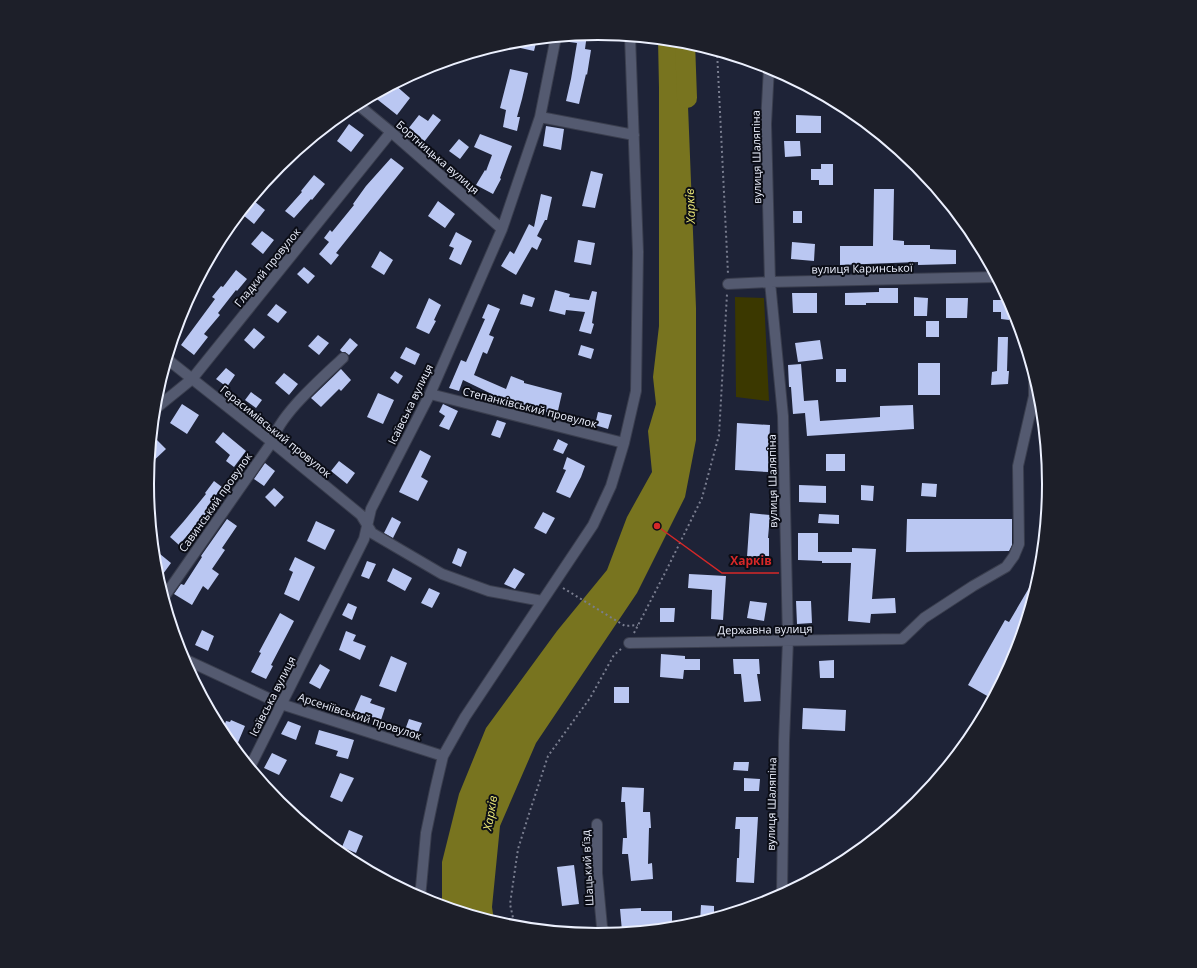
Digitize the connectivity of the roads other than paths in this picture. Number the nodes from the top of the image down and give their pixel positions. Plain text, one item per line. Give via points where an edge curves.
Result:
1 (630, 41) edge
2 (555, 43) edge
3 (769, 74) edge
4 (362, 109) edge
5 (540, 117) junction
6 (390, 132) junction
7 (634, 135) junction
8 (502, 229) junction
9 (991, 277) edge
10 (770, 282) junction
11 (728, 284) road end
12 (343, 358) dead end
13 (172, 363) edge
14 (192, 380) junction
15 (430, 394) junction
16 (1034, 397) edge
17 (162, 404) edge
18 (272, 442) junction
19 (624, 443) junction
20 (367, 525) junction
21 (168, 590) edge
22 (542, 601) junction
23 (788, 640) junction
24 (629, 643) road end
25 (192, 663) edge
26 (281, 704) junction
27 (443, 756) junction
28 (253, 762) edge
29 (597, 824) dead end
30 (782, 888) edge
31 (421, 890) edge
32 (602, 928) edge

1 - 7 street
2 - 5 street, Ісаївська вулиця
3 - 10 street, вулиця Шаляпіна via 766,124
4 - 6 street, Бортницька вулиця
5 - 7 street
5 - 8 street, Ісаївська вулиця
6 - 8 street, Бортницька вулиця
6 - 14 street, Гладкий провулок
7 - 19 street via 638,252 636,391
8 - 15 street, Ісаївська вулиця
9 - 10 street, вулиця Каринської
10 - 11 street, вулиця Каринської
10 - 23 street, вулиця Шаляпіна via 783,416
12 - 18 street, Савинський провулок via 303,396 274,432
13 - 14 street, Герасимівський провулок
14 - 17 street, Гладкий провулок
14 - 18 street, Герасимівський провулок
15 - 19 street, Степанківський провулок
15 - 20 street, Ісаївська вулиця via 371,509
16 - 23 street, Державна вулиця via 1018,466 1019,544 1006,567 924,618 902,639
18 - 20 street, Герасимівський провулок via 361,515
18 - 21 street, Савинський провулок
19 - 22 street via 611,486 593,525
20 - 22 street, Герасимівський провулок via 372,533 442,574 489,591
20 - 26 street, Ісаївська вулиця via 364,539
22 - 27 street via 465,717
23 - 24 street, Державна вулиця
23 - 30 street, вулиця Шаляпіна
25 - 26 street, Арсеніївський провулок
26 - 27 street, Арсеніївський провулок
26 - 28 street, Ісаївська вулиця
27 - 31 street via 426,833
29 - 32 street, Шацький в’їзд via 597,873

